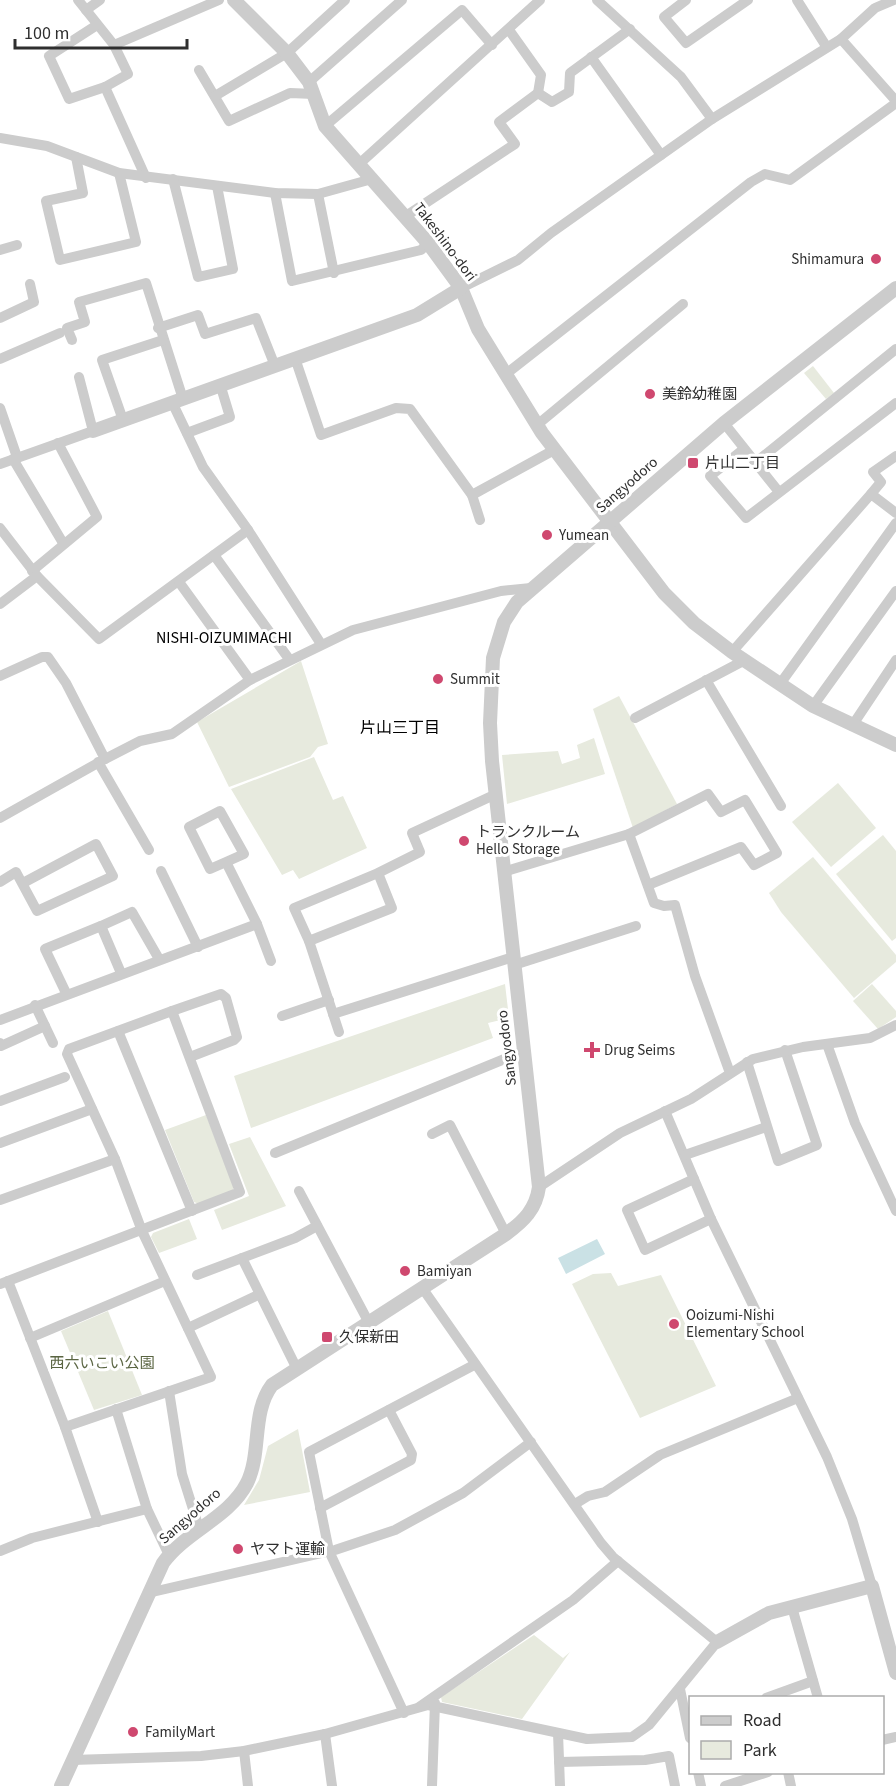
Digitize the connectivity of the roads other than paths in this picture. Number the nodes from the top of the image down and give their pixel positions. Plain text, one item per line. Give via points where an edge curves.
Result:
1 (78, 0) edge
2 (100, 0) edge
3 (219, 0) edge
4 (234, 0) edge
5 (345, 0) edge
6 (402, 0) edge
7 (540, 0) edge
8 (597, 0) edge
9 (686, 0) edge
10 (748, 0) edge
11 (797, 0) edge
12 (894, 0) edge
13 (86, 10) junction
14 (97, 25) junction
15 (630, 28) junction
16 (509, 30) junction
17 (841, 39) junction
18 (114, 45) junction
19 (492, 45) junction
20 (826, 46) junction
21 (287, 53) junction
22 (591, 57) junction
23 (199, 70) dead end
24 (105, 87) junction
25 (312, 88) junction
26 (538, 93) junction
27 (215, 96) junction
28 (896, 102) edge
29 (712, 119) junction
30 (325, 126) junction
31 (0, 138) edge
32 (661, 155) junction
33 (76, 157) junction
34 (358, 165) junction
35 (119, 173) junction
36 (146, 178) junction
37 (173, 179) junction
38 (372, 179) junction
39 (217, 186) junction
40 (275, 193) junction
41 (318, 194) junction
42 (406, 216) junction
43 (428, 243) junction
44 (17, 246) dead end
45 (0, 250) edge
46 (334, 273) junction
47 (30, 284) dead end
48 (461, 288) junction
49 (896, 288) edge
50 (683, 304) dead end
51 (0, 318) edge
52 (159, 328) junction
53 (60, 333) dead end
54 (72, 340) dead end
55 (162, 340) junction
56 (896, 349) edge
57 (295, 358) junction
58 (0, 359) edge
59 (275, 366) junction
60 (506, 374) junction
61 (79, 377) dead end
62 (220, 384) junction
63 (177, 400) junction
64 (896, 403) edge
65 (0, 408) edge
66 (123, 420) junction
67 (724, 423) junction
68 (537, 425) junction
69 (93, 431) junction
70 (187, 433) junction
71 (58, 443) junction
72 (744, 449) junction
73 (554, 450) junction
74 (896, 456) edge
75 (15, 458) junction
76 (755, 463) junction
77 (0, 464) edge
78 (779, 492) junction
79 (872, 494) junction
80 (472, 495) junction
81 (896, 513) edge
82 (480, 520) dead end
83 (609, 521) junction
84 (896, 523) edge
85 (0, 529) edge
86 (248, 530) junction
87 (63, 543) junction
88 (214, 555) junction
89 (34, 574) junction
90 (179, 582) junction
91 (531, 588) junction
92 (896, 591) edge
93 (0, 604) edge
94 (321, 644) junction
95 (732, 652) junction
96 (289, 659) junction
97 (745, 660) junction
98 (896, 660) edge
99 (0, 676) edge
100 (250, 680) junction
101 (706, 680) junction
102 (780, 684) junction
103 (813, 706) junction
104 (635, 718) dead end
105 (852, 726) junction
106 (896, 745) edge
107 (101, 760) junction
108 (494, 795) junction
109 (781, 806) dead end
110 (0, 818) edge
111 (629, 834) junction
112 (149, 850) dead end
113 (226, 862) junction
114 (161, 871) dead end
115 (503, 872) junction
116 (378, 873) junction
117 (0, 882) edge
118 (22, 883) junction
119 (648, 885) junction
120 (257, 924) junction
121 (100, 926) junction
122 (636, 926) dead end
123 (309, 941) junction
124 (198, 947) junction
125 (159, 959) junction
126 (271, 961) dead end
127 (514, 961) junction
128 (121, 973) junction
129 (66, 993) junction
130 (329, 1000) junction
131 (35, 1005) junction
132 (172, 1011) junction
133 (333, 1014) junction
134 (282, 1016) dead end
135 (0, 1020) edge
136 (896, 1025) edge
137 (45, 1026) junction
138 (118, 1031) junction
139 (339, 1032) dead end
140 (0, 1043) edge
141 (53, 1043) dead end
142 (827, 1044) junction
143 (785, 1050) junction
144 (524, 1051) junction
145 (190, 1057) junction
146 (747, 1062) junction
147 (730, 1073) junction
148 (65, 1077) dead end
149 (0, 1101) edge
150 (92, 1109) junction
151 (665, 1111) junction
152 (766, 1127) junction
153 (432, 1134) dead end
154 (0, 1143) edge
155 (275, 1153) dead end
156 (685, 1155) junction
157 (115, 1159) junction
158 (694, 1179) junction
159 (539, 1187) junction
160 (299, 1191) dead end
161 (0, 1200) edge
162 (192, 1211) junction
163 (896, 1211) edge
164 (711, 1219) junction
165 (317, 1226) junction
166 (142, 1231) junction
167 (506, 1234) junction
168 (242, 1258) junction
169 (197, 1275) dead end
170 (165, 1281) junction
171 (4, 1283) edge
172 (423, 1289) junction
173 (258, 1295) junction
174 (369, 1323) junction
175 (188, 1328) junction
176 (30, 1338) junction
177 (474, 1365) junction
178 (296, 1367) junction
179 (169, 1391) junction
180 (798, 1398) junction
181 (116, 1409) junction
182 (389, 1410) junction
183 (65, 1427) junction
184 (531, 1442) junction
185 (574, 1504) junction
186 (320, 1508) junction
187 (147, 1509) junction
188 (98, 1522) junction
189 (199, 1528) junction
190 (0, 1551) edge
191 (329, 1551) junction
192 (169, 1555) junction
193 (618, 1561) junction
194 (872, 1586) junction
195 (148, 1593) junction
196 (792, 1607) junction
197 (717, 1642) junction
198 (896, 1673) edge
199 (813, 1681) junction
200 (680, 1689) junction
201 (433, 1695) junction
202 (772, 1696) edge
203 (817, 1696) edge
204 (418, 1707) junction
205 (436, 1707) junction
206 (404, 1713) junction
207 (689, 1724) edge
208 (558, 1733) junction
209 (325, 1734) junction
210 (244, 1751) junction
211 (72, 1760) junction
212 (560, 1762) junction
213 (765, 1774) edge
214 (64, 1785) edge
215 (248, 1786) edge
216 (332, 1786) edge
217 (432, 1786) edge
218 (560, 1786) edge
219 (675, 1786) edge
220 (725, 1786) edge

1 - 13 street
2 - 13 street
3 - 18 street
4 - 21 street, Takeshino-dori
5 - 21 street
6 - 25 street
7 - 16 street
8 - 15 street
9 - 10 street via 664,17 686,43
11 - 20 street
12 - 17 street via 874,8
13 - 14 street
14 - 18 street
14 - 24 street via 49,56 69,99
15 - 22 street
15 - 29 street via 681,77
16 - 19 street
16 - 26 street via 541,75
17 - 20 street
17 - 28 street
18 - 24 street via 128,74
19 - 30 street via 462,10
19 - 34 street
20 - 29 street
21 - 25 street, Takeshino-dori
21 - 27 street
22 - 26 street via 570,73 568,92 561,98 552,102
22 - 32 street
23 - 27 street
24 - 36 street
25 - 27 street via 290,93 229,121
25 - 30 street, Takeshino-dori
26 - 42 street via 499,122 514,144
28 - 60 street via 790,180 765,174 751,182
29 - 32 street
30 - 34 street, Takeshino-dori
31 - 33 street via 47,146
32 - 48 street via 518,260
33 - 35 street
33 - 35 street via 83,193 46,201 60,260 136,242
34 - 38 street, Takeshino-dori
35 - 36 street
36 - 37 street
37 - 39 street
37 - 39 street via 198,277 233,268
38 - 41 street
38 - 42 street, Takeshino-dori
39 - 40 street
40 - 41 street
40 - 46 street via 292,282
41 - 46 street
42 - 43 street, Takeshino-dori
43 - 46 street via 421,250
43 - 48 street, Takeshino-dori
44 - 45 street
47 - 51 street via 34,302
48 - 57 street via 417,315
48 - 60 street, Takeshino-dori via 478,329
49 - 67 street, Sangyodoro
50 - 68 street
52 - 54 street via 146,283 79,302 85,322 67,328
52 - 55 street
52 - 59 street via 198,315 205,334 256,318
53 - 58 street
55 - 63 street
55 - 66 street via 102,360
56 - 76 street
57 - 59 street
57 - 80 street via 321,435 396,408 410,409
59 - 62 street
60 - 68 street, Takeshino-dori
61 - 69 street
62 - 63 street
62 - 70 street via 230,417
63 - 66 street
63 - 70 street
64 - 78 street
65 - 75 street
66 - 69 street
67 - 72 street
67 - 83 street, Sangyodoro
68 - 73 street, Takeshino-dori
69 - 71 street
70 - 86 street via 203,467
71 - 75 street
71 - 87 street via 97,517
72 - 76 street
72 - 78 street via 710,476 746,518
73 - 80 street
73 - 83 street, Takeshino-dori
74 - 79 street via 873,472 881,482
75 - 77 street
75 - 87 street
76 - 78 street
79 - 81 street
79 - 95 street
80 - 82 street
83 - 91 street, Sangyodoro
83 - 95 street, Takeshino-dori via 664,592 694,623
84 - 102 street
85 - 89 street
86 - 88 street
86 - 94 street
87 - 89 street
88 - 90 street
88 - 96 street
89 - 90 street via 99,639
89 - 93 street
90 - 100 street
91 - 94 street via 501,591 372,625
91 - 108 street, Sangyodoro via 516,602 504,622 493,658 490,723
92 - 103 street
94 - 96 street
95 - 97 street, Takeshino-dori
96 - 100 street
97 - 101 street
97 - 102 street, Takeshino-dori
98 - 105 street
99 - 107 street via 48,657 66,683
100 - 107 street via 172,734 140,741
101 - 104 street
101 - 109 street
102 - 103 street, Takeshino-dori
103 - 105 street, Takeshino-dori
105 - 106 street, Takeshino-dori
107 - 110 street
107 - 112 street
108 - 115 street, Sangyodoro
108 - 116 street via 412,833 420,852
111 - 115 street
111 - 119 street
111 - 119 street via 708,794 722,812 746,800 777,853 754,866 741,847
113 - 113 street via 244,854 220,811 189,826 210,869
113 - 120 street
114 - 124 street
115 - 127 street, Sangyodoro
116 - 123 street via 392,908
116 - 123 street via 294,908
117 - 118 street via 16,872
118 - 118 street via 96,844 112,876 37,911
119 - 147 street via 654,903 675,905 695,976
120 - 124 street
120 - 126 street
121 - 125 street via 132,912
121 - 128 street
121 - 129 street via 45,949
122 - 127 street
123 - 130 street
124 - 125 street
125 - 128 street
127 - 133 street
127 - 144 street, Sangyodoro
128 - 129 street
129 - 131 street
130 - 133 street
130 - 134 street
131 - 135 street
131 - 137 street
132 - 138 street
132 - 145 street
132 - 145 street via 221,994 226,998 237,1036
133 - 139 street
136 - 142 street via 870,1038
137 - 140 street via 1,1046
137 - 141 street
138 - 150 street via 69,1049 67,1054
138 - 162 street
142 - 143 street
142 - 163 street via 855,1123
143 - 146 street
143 - 152 street via 817,1145 778,1161
144 - 155 street
144 - 159 street, Sangyodoro
145 - 162 street via 240,1192
146 - 147 street
146 - 152 street
147 - 151 street via 711,1088
148 - 149 street
150 - 154 street
150 - 157 street
151 - 156 street
151 - 159 street via 620,1133
152 - 156 street
153 - 167 street via 450,1125
156 - 158 street
157 - 161 street
157 - 166 street
158 - 164 street
158 - 164 street via 627,1210 645,1250
159 - 167 street, Sangyodoro via 530,1214
160 - 165 street
162 - 166 street
164 - 180 street
165 - 168 street
165 - 174 street
166 - 170 street
166 - 171 street
167 - 172 street, Sangyodoro
168 - 169 street
168 - 173 street
170 - 175 street
170 - 176 street
171 - 176 street
172 - 174 street, Sangyodoro
172 - 177 street
173 - 175 street
173 - 178 street
174 - 178 street, Sangyodoro
175 - 179 street via 211,1377
176 - 183 street
177 - 182 street
177 - 184 street
178 - 189 street, Sangyodoro via 272,1385 264,1399 246,1484 230,1506
179 - 181 street
179 - 189 street via 182,1474
180 - 185 street via 660,1455 605,1492
180 - 194 street via 852,1519
181 - 183 street
181 - 187 street
182 - 186 street via 309,1452
182 - 186 street via 412,1454 411,1460
183 - 188 street
184 - 185 street
184 - 191 street via 463,1493 395,1530
185 - 193 street
186 - 191 street
187 - 188 street
187 - 192 street
188 - 190 street via 32,1538
189 - 192 street, Sangyodoro
191 - 195 street
191 - 206 street
192 - 195 street, Sangyodoro
193 - 197 street
193 - 201 street via 573,1600
194 - 196 street
194 - 198 street
195 - 211 street, Sangyodoro
196 - 197 street via 759,1617
196 - 199 street
197 - 200 street
199 - 202 street
199 - 203 street
200 - 207 street
200 - 208 street via 634,1737 587,1739
201 - 204 street
201 - 205 street
204 - 205 street
204 - 206 street
205 - 208 street
205 - 217 street
206 - 209 street
208 - 212 street
209 - 210 street
209 - 216 street
210 - 211 street
210 - 215 street
211 - 214 street, Sangyodoro
212 - 218 street
212 - 219 street via 669,1756
213 - 220 street

